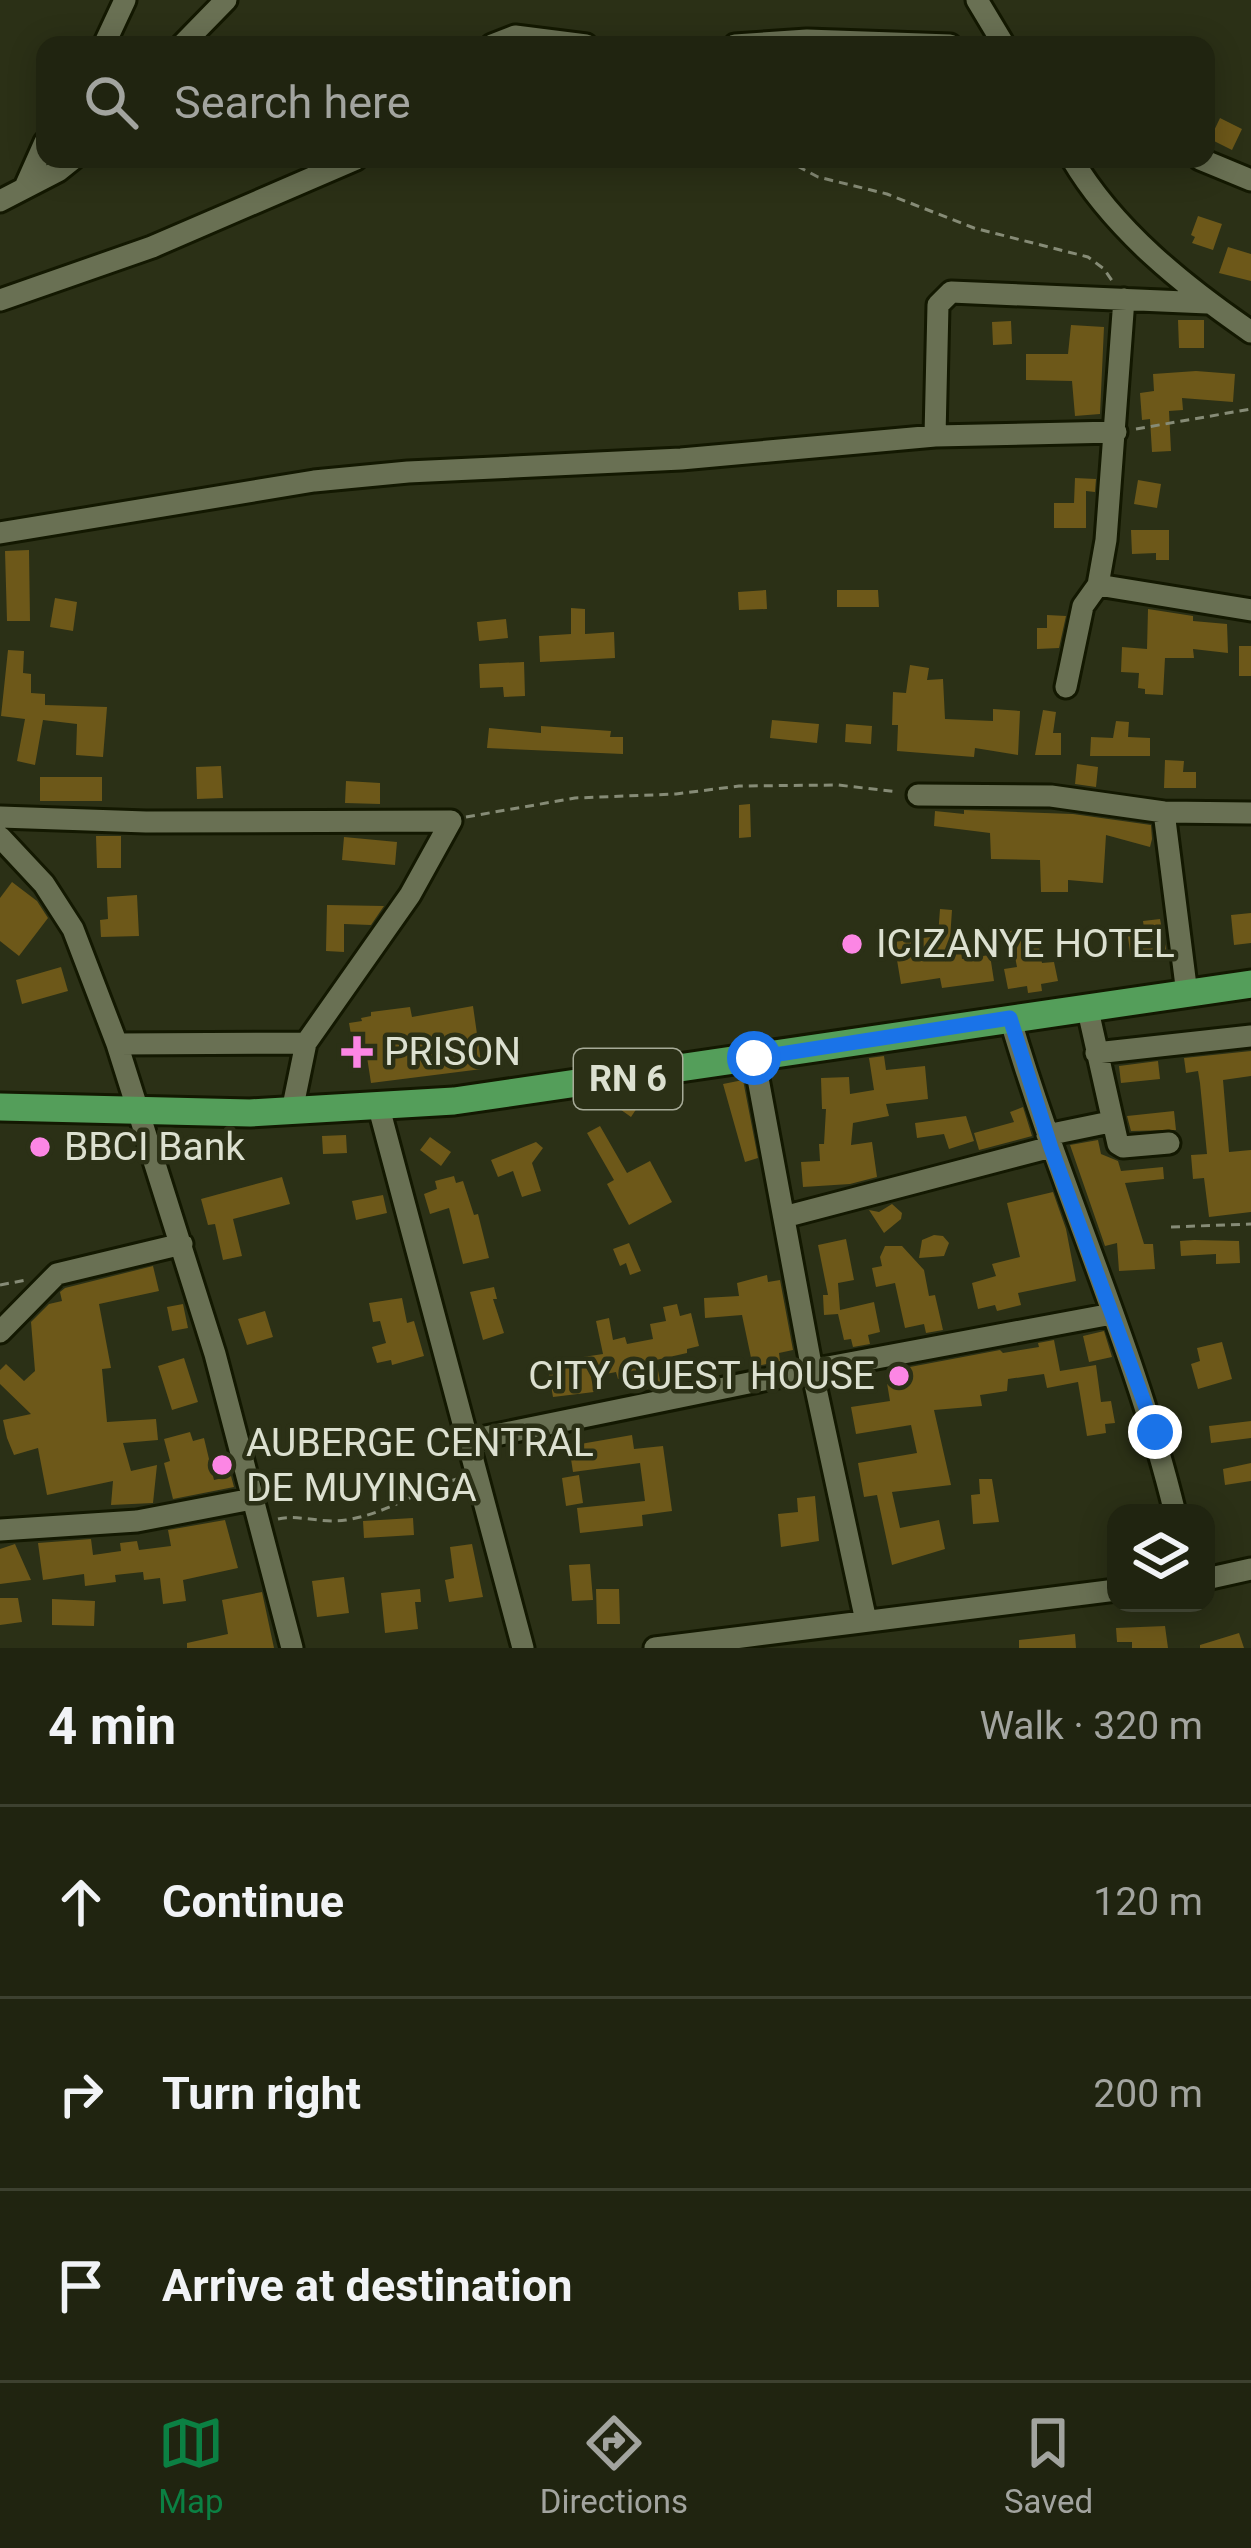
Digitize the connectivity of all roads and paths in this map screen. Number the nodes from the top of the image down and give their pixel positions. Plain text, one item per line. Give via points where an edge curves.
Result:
1 (125, 0) edge
2 (226, 0) edge
3 (977, 0) edge
4 (108, 36) edge
5 (191, 36) edge
6 (999, 36) edge
7 (36, 162) edge
8 (1215, 165) edge
9 (62, 168) edge
10 (335, 168) edge
11 (801, 168) edge
12 (1077, 168) edge
13 (1251, 180) edge
14 (25, 187) junction
15 (0, 201) edge
16 (1124, 298) junction
17 (0, 299) edge
18 (1208, 303) junction
19 (1251, 332) edge
20 (1251, 409) edge
21 (1116, 432) junction
22 (935, 436) junction
23 (0, 533) edge
24 (1098, 585) junction
25 (1251, 610) edge
26 (1066, 687) dead end
27 (918, 794) joint
28 (1164, 812) junction
29 (1251, 813) edge
30 (0, 818) edge
31 (451, 821) junction
32 (0, 837) edge
33 (1251, 984) edge
34 (1186, 994) junction
35 (1087, 1006) junction
36 (1010, 1018) junction
37 (1251, 1036) edge
38 (306, 1043) junction
39 (117, 1044) junction
40 (1096, 1053) junction
41 (754, 1058) junction
42 (0, 1108) edge
43 (379, 1108) junction
44 (137, 1110) junction
45 (292, 1111) junction
46 (1110, 1122) junction
47 (1049, 1141) junction
48 (1169, 1143) dead end
49 (784, 1217) junction
50 (1251, 1224) edge
51 (1171, 1227) dead end
52 (182, 1244) junction
53 (1112, 1314) junction
54 (0, 1332) edge
55 (812, 1370) junction
56 (466, 1442) junction
57 (475, 1476) junction
58 (252, 1498) junction
59 (1173, 1504) edge
60 (259, 1525) junction
61 (0, 1530) edge
62 (1251, 1569) edge
63 (1215, 1577) edge
64 (1107, 1592) edge
65 (866, 1621) junction
66 (821, 1638) edge
67 (292, 1648) edge
68 (523, 1648) edge
69 (656, 1648) edge

1 - 4 street
2 - 5 street
3 - 6 street
7 - 14 street
8 - 13 street
9 - 14 street
10 - 17 street via 152,248
11 - 16 path via 974,228 1088,257
12 - 18 street via 1124,227
14 - 15 street
16 - 18 street
16 - 21 street
16 - 22 street via 943,296
18 - 19 street
20 - 21 path
21 - 22 street
21 - 24 street
22 - 23 street via 314,481
24 - 25 street
24 - 26 street via 1083,606
27 - 28 street via 1051,796
27 - 31 path via 739,786 575,798
28 - 29 street
28 - 34 street
30 - 31 street
31 - 38 street via 410,895
32 - 39 street via 73,929
33 - 34 main road, RN 6
34 - 35 main road, RN 6
35 - 36 main road, RN 6
35 - 40 street
36 - 41 main road, RN 6
36 - 47 street
37 - 40 street
38 - 39 street
38 - 45 street
39 - 44 street
40 - 46 street
41 - 43 main road, RN 6
41 - 49 street
42 - 44 main road, RN 6
43 - 45 main road, RN 6
43 - 56 street
44 - 45 main road, RN 6
44 - 52 street
46 - 47 street
46 - 48 street via 1124,1147
47 - 49 street
47 - 53 street
49 - 55 street
50 - 51 path
52 - 54 street via 57,1274
52 - 58 street
53 - 55 street
53 - 59 street
55 - 56 street
55 - 65 street
56 - 57 street
57 - 60 path via 349,1520 286,1516
57 - 68 street
58 - 60 street
58 - 61 street via 136,1521
60 - 67 street
62 - 63 street
64 - 65 street
65 - 66 street
66 - 69 street

